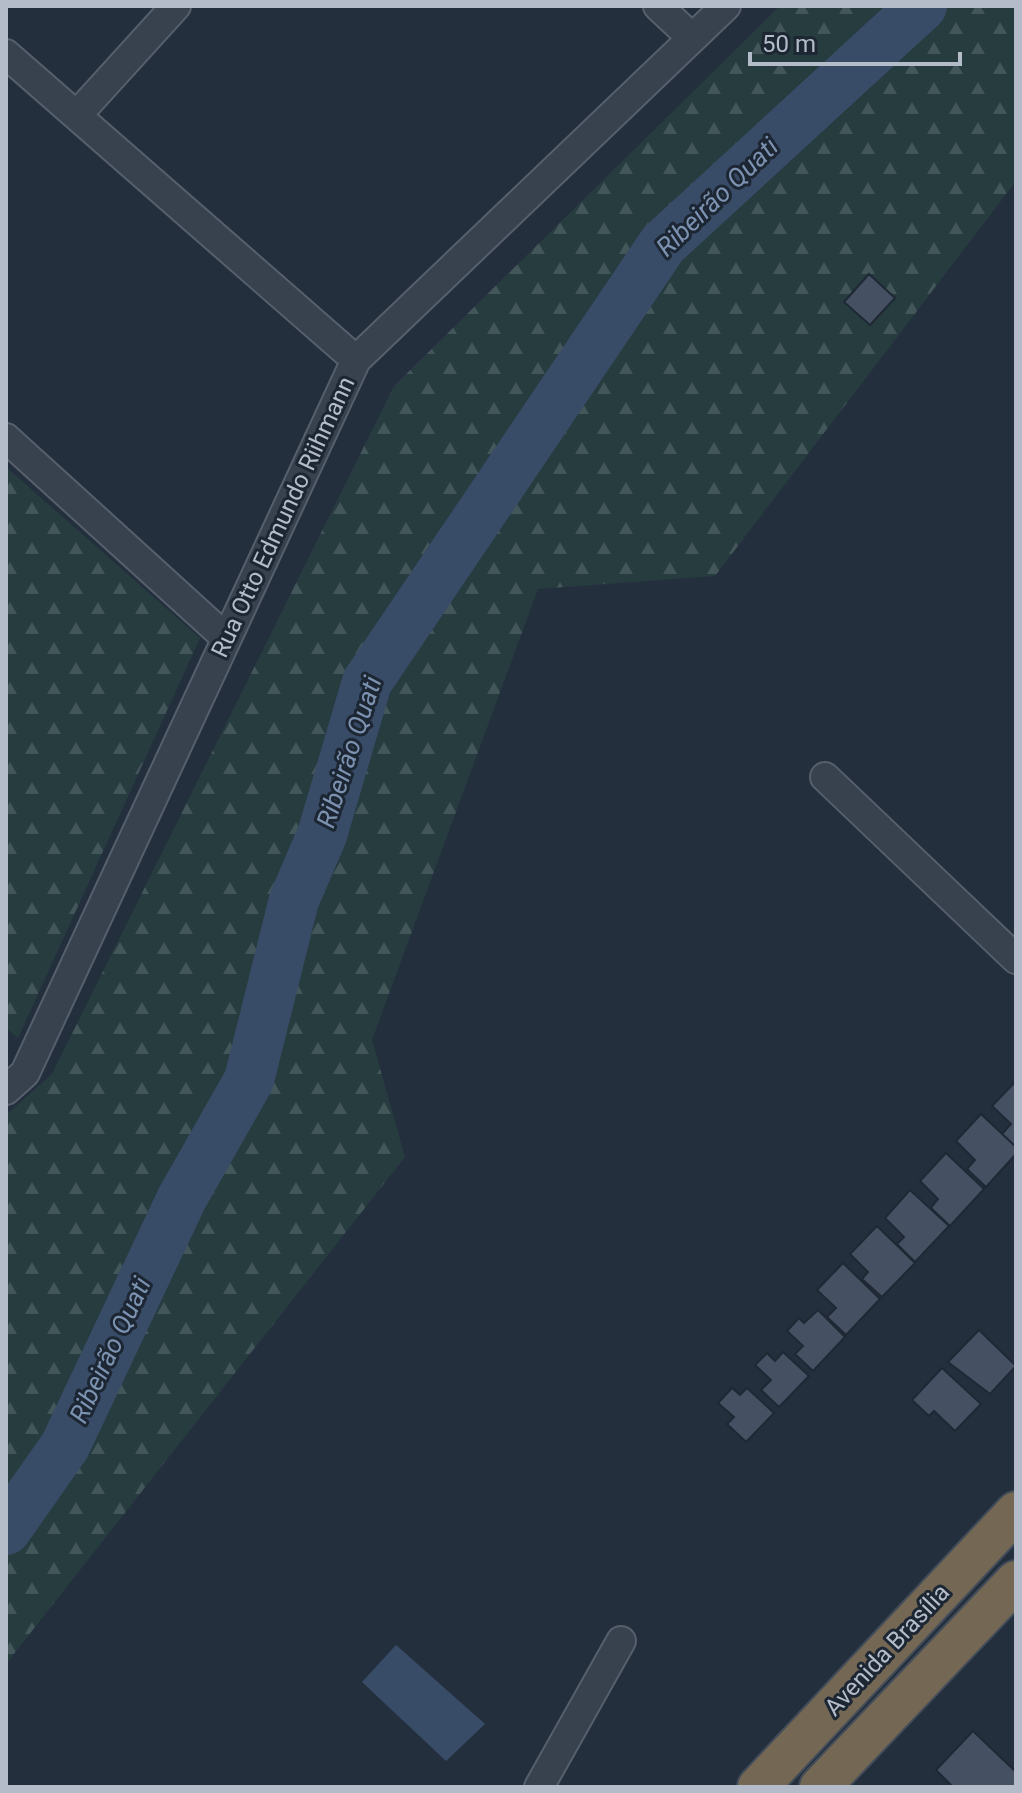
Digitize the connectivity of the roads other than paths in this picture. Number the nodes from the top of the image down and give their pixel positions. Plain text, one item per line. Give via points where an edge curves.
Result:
1 (176, 6) edge
2 (658, 6) edge
3 (726, 6) edge
4 (691, 37) junction
5 (6, 54) edge
6 (77, 115) junction
7 (356, 360) junction
8 (6, 438) edge
9 (226, 638) junction
10 (825, 777) dead end
11 (1016, 959) edge
12 (12, 1073) edge
13 (1016, 1512) edge
14 (1016, 1581) edge
15 (621, 1641) dead end
16 (539, 1787) edge
17 (758, 1787) edge
18 (820, 1787) edge

1 - 6 street
2 - 4 street
3 - 4 street, Rua Otto Edmundo Riihmann
4 - 7 street, Rua Otto Edmundo Riihmann
5 - 6 street
6 - 7 street
7 - 9 street, Rua Otto Edmundo Riihmann
8 - 9 street
9 - 12 street, Rua Otto Edmundo Riihmann
10 - 11 street
13 - 17 highway, Avenida Brasília
14 - 18 highway, Avenida Brasília
15 - 16 street

